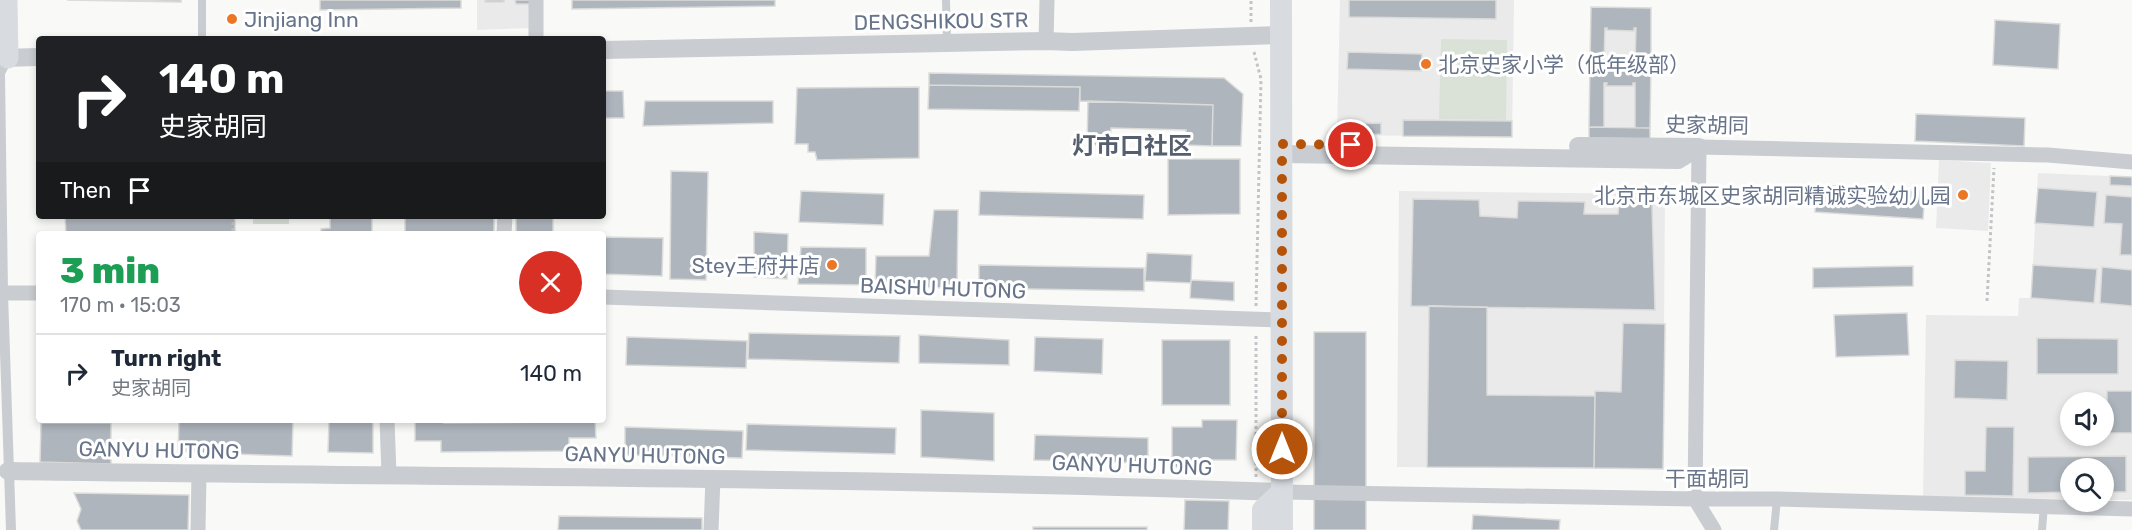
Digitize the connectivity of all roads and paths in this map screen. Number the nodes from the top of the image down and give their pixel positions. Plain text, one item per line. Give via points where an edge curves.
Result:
1 (7, 0) edge
2 (202, 0) edge
3 (536, 0) edge
4 (946, 0) edge
5 (1047, 0) edge
6 (1251, 0) edge
7 (1281, 0) edge
8 (1281, 35) junction
9 (202, 36) edge
10 (536, 36) edge
11 (1251, 36) junction
12 (1046, 41) junction
13 (947, 43) junction
14 (606, 50) edge
15 (36, 57) edge
16 (4, 58) edge
17 (1699, 147) junction
18 (1282, 149) junction
19 (1995, 154) junction
20 (2132, 162) edge
21 (3, 293) junction
22 (36, 293) edge
23 (606, 297) edge
24 (1988, 301) dead end
25 (1257, 320) junction
26 (1282, 320) junction
27 (387, 423) edge
28 (4, 471) edge
29 (199, 474) junction
30 (389, 474) junction
31 (713, 478) junction
32 (1256, 491) junction
33 (1282, 492) junction
34 (1777, 499) junction
35 (1695, 500) junction
36 (2044, 505) junction
37 (2132, 509) edge
38 (11, 530) edge
39 (198, 530) edge
40 (711, 530) edge
41 (1263, 530) edge
42 (1282, 530) edge
43 (1714, 530) edge
44 (1774, 530) edge
45 (2042, 530) edge

1 - 16 main road
2 - 9 lane
3 - 10 street
4 - 13 lane
5 - 12 street
6 - 11 path
7 - 8 main road
8 - 11 street, DENGSHIKOU STR
8 - 18 main road
11 - 12 street, DENGSHIKOU STR
11 - 25 path via 1261,79
12 - 13 street, DENGSHIKOU STR
13 - 14 street, DENGSHIKOU STR
15 - 16 street
16 - 21 street via 0,73
17 - 18 street via 1678,160
17 - 19 street, 史家胡同
17 - 35 street
18 - 26 main road
19 - 20 street, 史家胡同
19 - 24 path
21 - 22 street
21 - 28 street
23 - 25 street, BAISHU HUTONG
25 - 26 street, BAISHU HUTONG
25 - 32 path
26 - 33 main road
27 - 30 street
28 - 29 street, GANYU HUTONG
28 - 38 street
29 - 30 street, GANYU HUTONG
29 - 39 street
30 - 31 street, GANYU HUTONG
31 - 32 street, GANYU HUTONG
31 - 40 street
32 - 33 street, GANYU HUTONG
33 - 35 street, 干面胡同
33 - 41 main road via 1263,510
33 - 42 main road
34 - 35 street, 干面胡同
34 - 36 street, 干面胡同
34 - 44 lane
35 - 43 street
36 - 37 street, 干面胡同
36 - 45 lane

